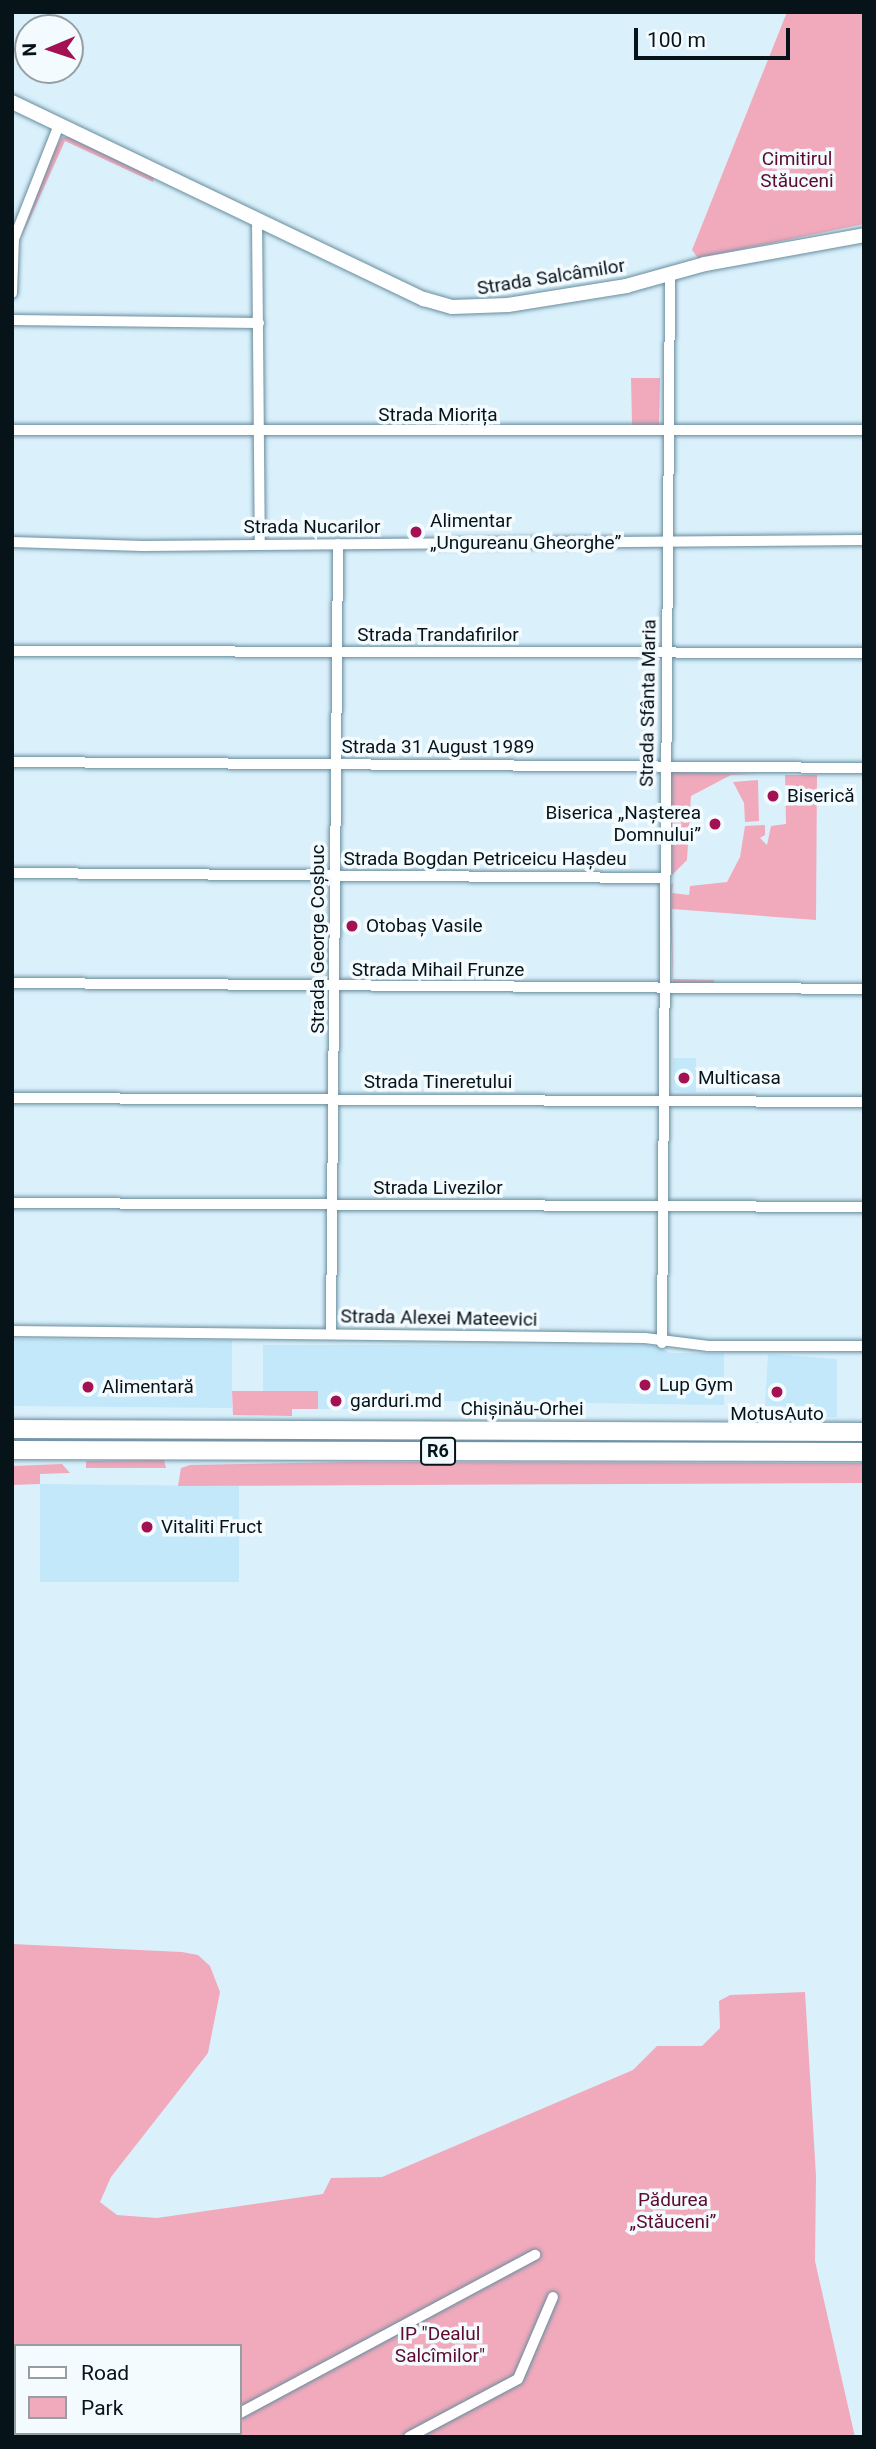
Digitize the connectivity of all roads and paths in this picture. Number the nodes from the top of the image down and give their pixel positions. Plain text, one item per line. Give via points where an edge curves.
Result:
1 (12, 102) edge
2 (59, 125) junction
3 (257, 220) junction
4 (864, 235) edge
5 (670, 275) junction
6 (12, 293) edge
7 (12, 320) edge
8 (258, 323) junction
9 (12, 430) edge
10 (864, 430) edge
11 (667, 431) junction
12 (259, 433) junction
13 (864, 540) edge
14 (12, 542) edge
15 (668, 542) junction
16 (260, 544) junction
17 (338, 544) junction
18 (12, 651) edge
19 (666, 653) junction
20 (864, 653) edge
21 (338, 654) junction
22 (12, 762) edge
23 (336, 765) junction
24 (664, 765) junction
25 (864, 768) edge
26 (12, 873) edge
27 (335, 876) junction
28 (664, 878) junction
29 (12, 983) edge
30 (336, 987) junction
31 (864, 989) edge
32 (663, 990) junction
33 (12, 1098) edge
34 (335, 1099) junction
35 (663, 1101) junction
36 (864, 1102) edge
37 (12, 1203) edge
38 (335, 1205) junction
39 (662, 1207) junction
40 (864, 1208) edge
41 (12, 1331) edge
42 (331, 1333) junction
43 (662, 1343) junction
44 (864, 1346) edge
45 (12, 1429) edge
46 (864, 1432) edge
47 (12, 1450) edge
48 (864, 1452) edge
49 (535, 2255) dead end
50 (553, 2297) dead end
51 (242, 2412) edge
52 (409, 2437) edge

1 - 2 street, Strada Salcâmilor
2 - 3 street, Strada Salcâmilor
2 - 6 street via 16,232
3 - 5 street, Strada Salcâmilor via 424,299 452,307 508,305
3 - 8 street
4 - 5 street, Strada Salcâmilor
5 - 11 street, Strada Sfânta Maria
7 - 8 street
8 - 12 street
9 - 12 street, Strada Miorița
10 - 11 street, Strada Miorița
11 - 12 street, Strada Miorița
11 - 15 street, Strada Sfânta Maria
12 - 16 street
13 - 15 street, Strada Nucarilor
14 - 16 street, Strada Nucarilor
15 - 17 street, Strada Nucarilor
15 - 19 street, Strada Sfânta Maria
16 - 17 street, Strada Nucarilor
17 - 21 street, Strada George Coșbuc
18 - 21 street, Strada Trandafirilor
19 - 20 street, Strada Trandafirilor
19 - 21 street, Strada Trandafirilor
19 - 24 street, Strada Sfânta Maria
21 - 23 street, Strada George Coșbuc
22 - 23 street, Strada 31 August 1989
23 - 24 street, Strada 31 August 1989
23 - 27 street, Strada George Coșbuc
24 - 25 street, Strada 31 August 1989
24 - 28 street, Strada Sfânta Maria
26 - 27 street, Strada Bogdan Petriceicu Hașdeu
27 - 28 street, Strada Bogdan Petriceicu Hașdeu
27 - 30 street, Strada George Coșbuc
28 - 32 street, Strada Sfânta Maria
29 - 30 street, Strada Mihail Frunze
30 - 32 street, Strada Mihail Frunze
30 - 34 street, Strada George Coșbuc
31 - 32 street, Strada Mihail Frunze
32 - 35 street, Strada Sfânta Maria
33 - 34 street, Strada Tineretului
34 - 35 street, Strada Tineretului
34 - 38 street, Strada George Coșbuc
35 - 36 street, Strada Tineretului
35 - 39 street, Strada Sfânta Maria
37 - 38 street, Strada Livezilor
38 - 39 street, Strada Livezilor
38 - 42 street, Strada George Coșbuc
39 - 40 street, Strada Livezilor
39 - 43 street, Strada Sfânta Maria
41 - 42 street, Strada Alexei Mateevici
42 - 43 street, Strada Alexei Mateevici via 645,1338
43 - 44 street, Strada Alexei Mateevici
45 - 46 highway, Chișinău-Orhei / R6
47 - 48 highway, R6
49 - 51 street
50 - 52 street via 518,2379

